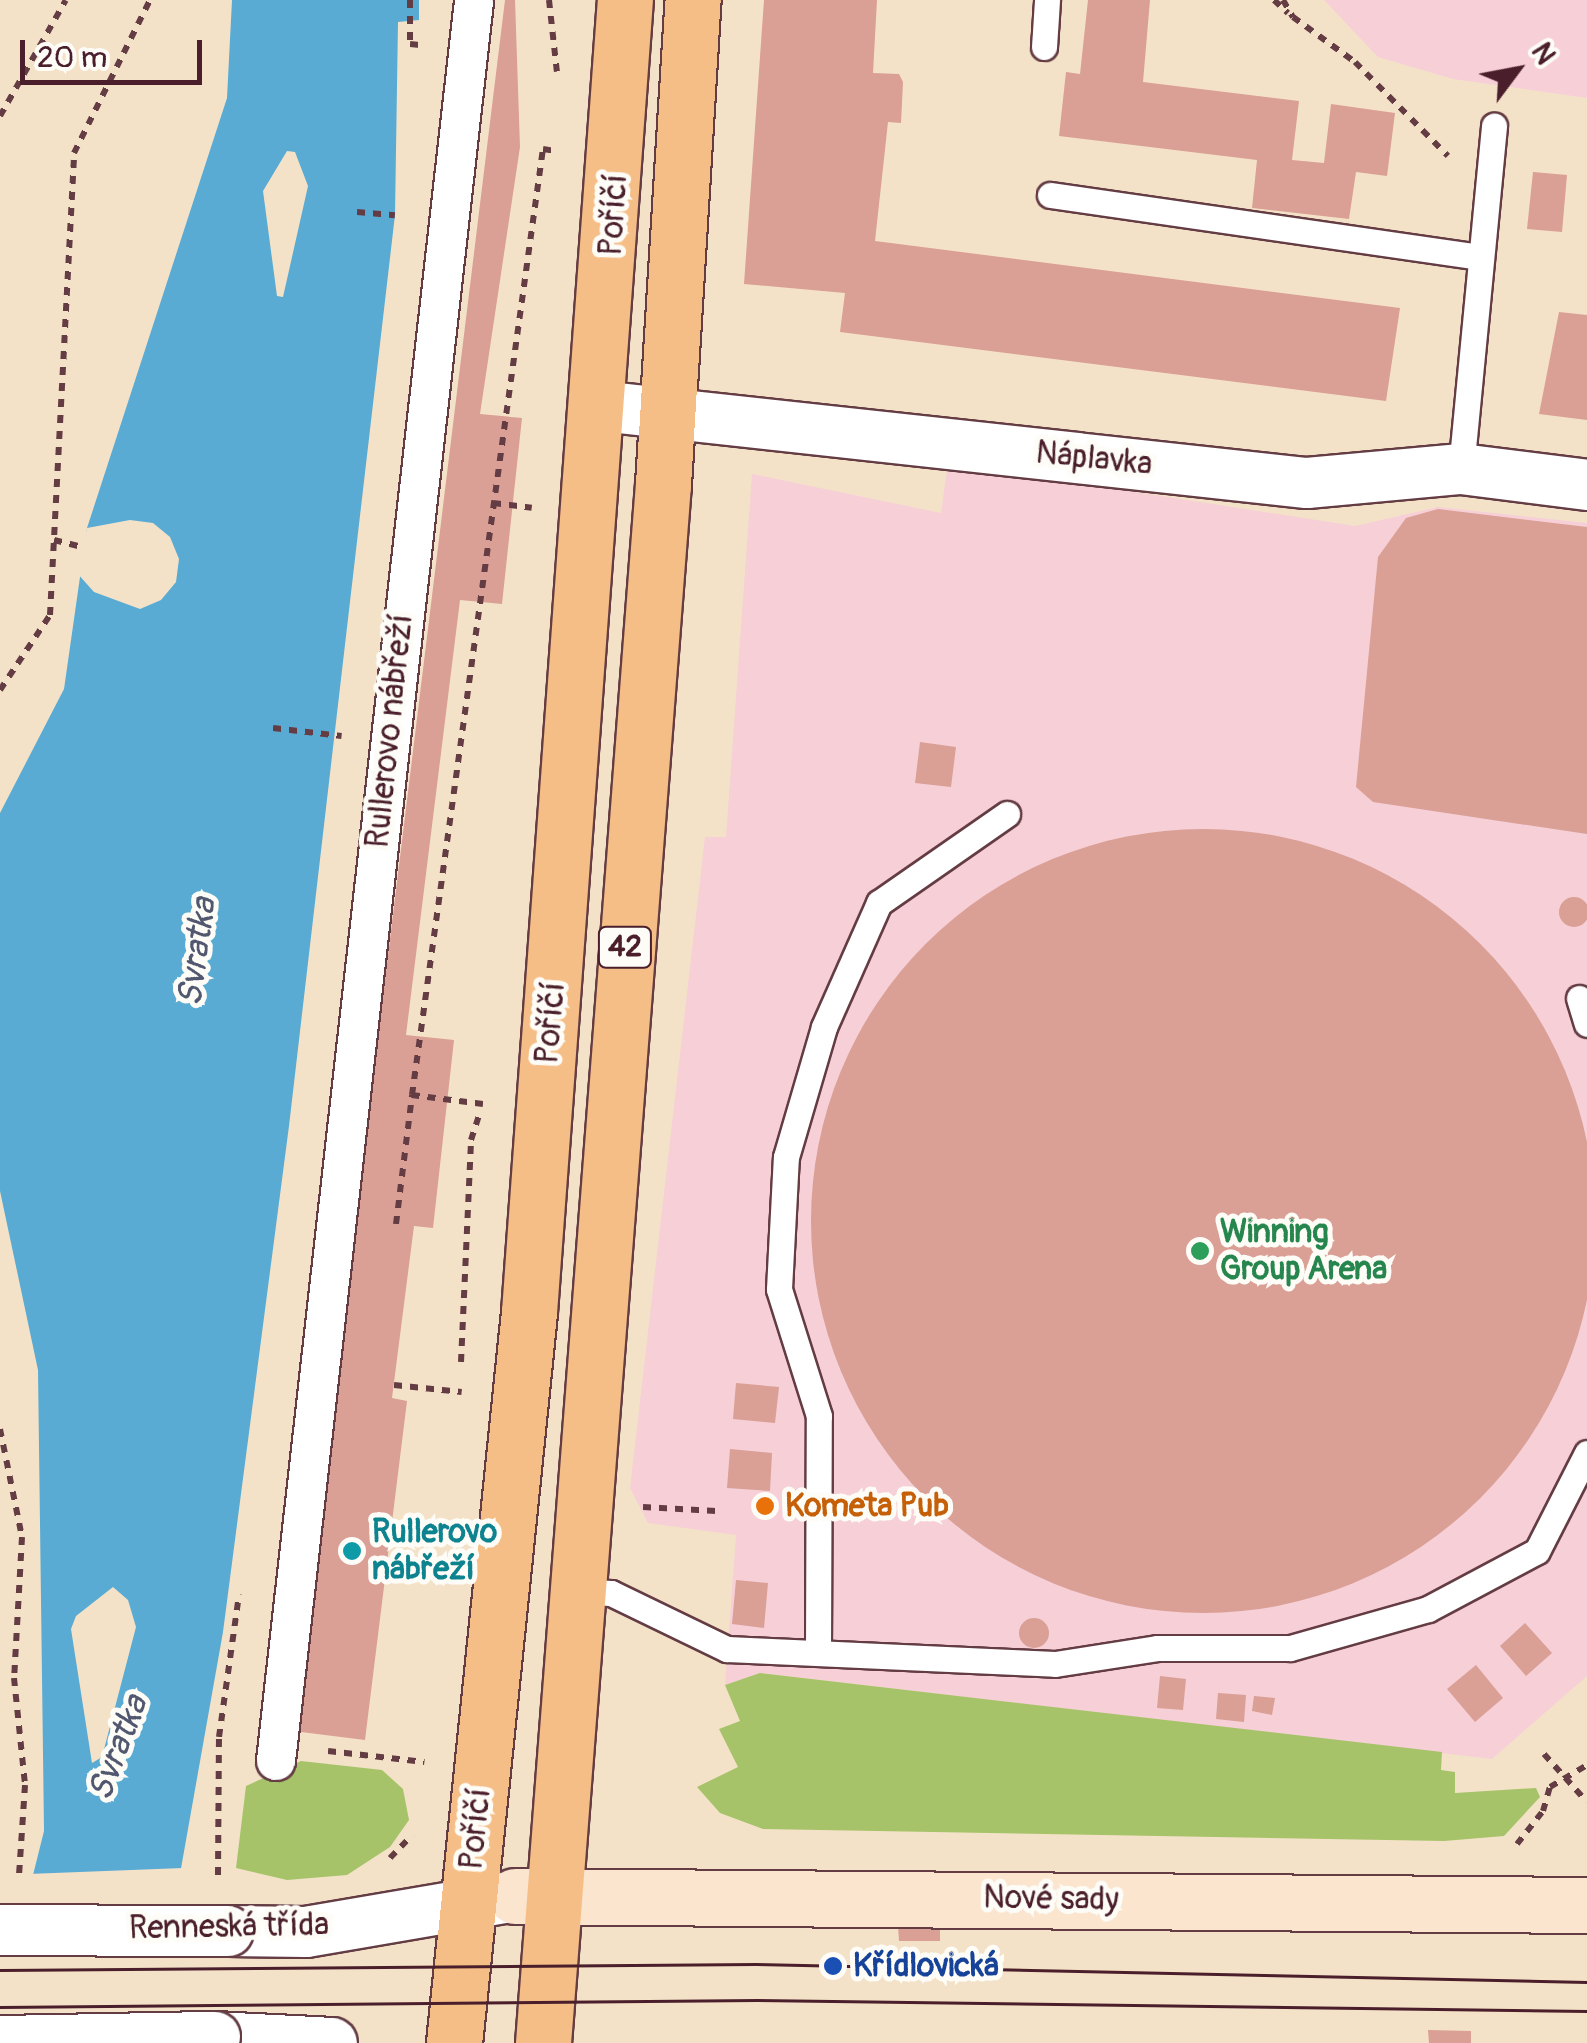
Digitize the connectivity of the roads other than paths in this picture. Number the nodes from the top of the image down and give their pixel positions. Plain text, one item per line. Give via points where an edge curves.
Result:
1 (474, 0) edge
2 (625, 0) edge
3 (693, 0) edge
4 (1047, 0) edge
5 (1044, 47) dead end
6 (1494, 126) dead end
7 (1050, 195) dead end
8 (1482, 257) junction
9 (600, 406) junction
10 (668, 414) junction
11 (1461, 469) junction
12 (1587, 485) edge
13 (1006, 814) dead end
14 (1579, 998) dead end
15 (1587, 1024) edge
16 (1587, 1453) edge
17 (574, 1591) junction
18 (818, 1653) junction
19 (276, 1761) dead end
20 (512, 1898) junction
21 (1587, 1906) edge
22 (8, 1910) edge
23 (0, 2042) edge
24 (332, 2043) edge
25 (454, 2043) edge
26 (542, 2043) edge

1 - 19 street, Rullerovo nábřeží
2 - 9 main road, Poříčí / 42
3 - 10 main road, Poříčí / 42
4 - 5 lane
6 - 8 lane
7 - 8 lane
8 - 11 lane
9 - 10 street, Náplavka
9 - 20 main road, Poříčí / 42 via 529,1312
10 - 11 street, Náplavka via 1307,482
10 - 17 main road, Poříčí / 42
11 - 12 street, Náplavka
13 - 18 lane via 880,904 824,1026 786,1157 778,1289 819,1416
14 - 15 lane
16 - 18 lane via 1537,1550 1428,1609 1290,1648 1157,1648 1055,1664
17 - 18 lane via 611,1593 728,1649
17 - 20 main road, Poříčí / 42
20 - 21 main road, Nové sady
20 - 22 street, Renneská třída, bridge via 306,1932
20 - 25 main road, Poříčí / 42
20 - 26 main road, Poříčí / 42
23 - 24 street, bridge via 214,2036

